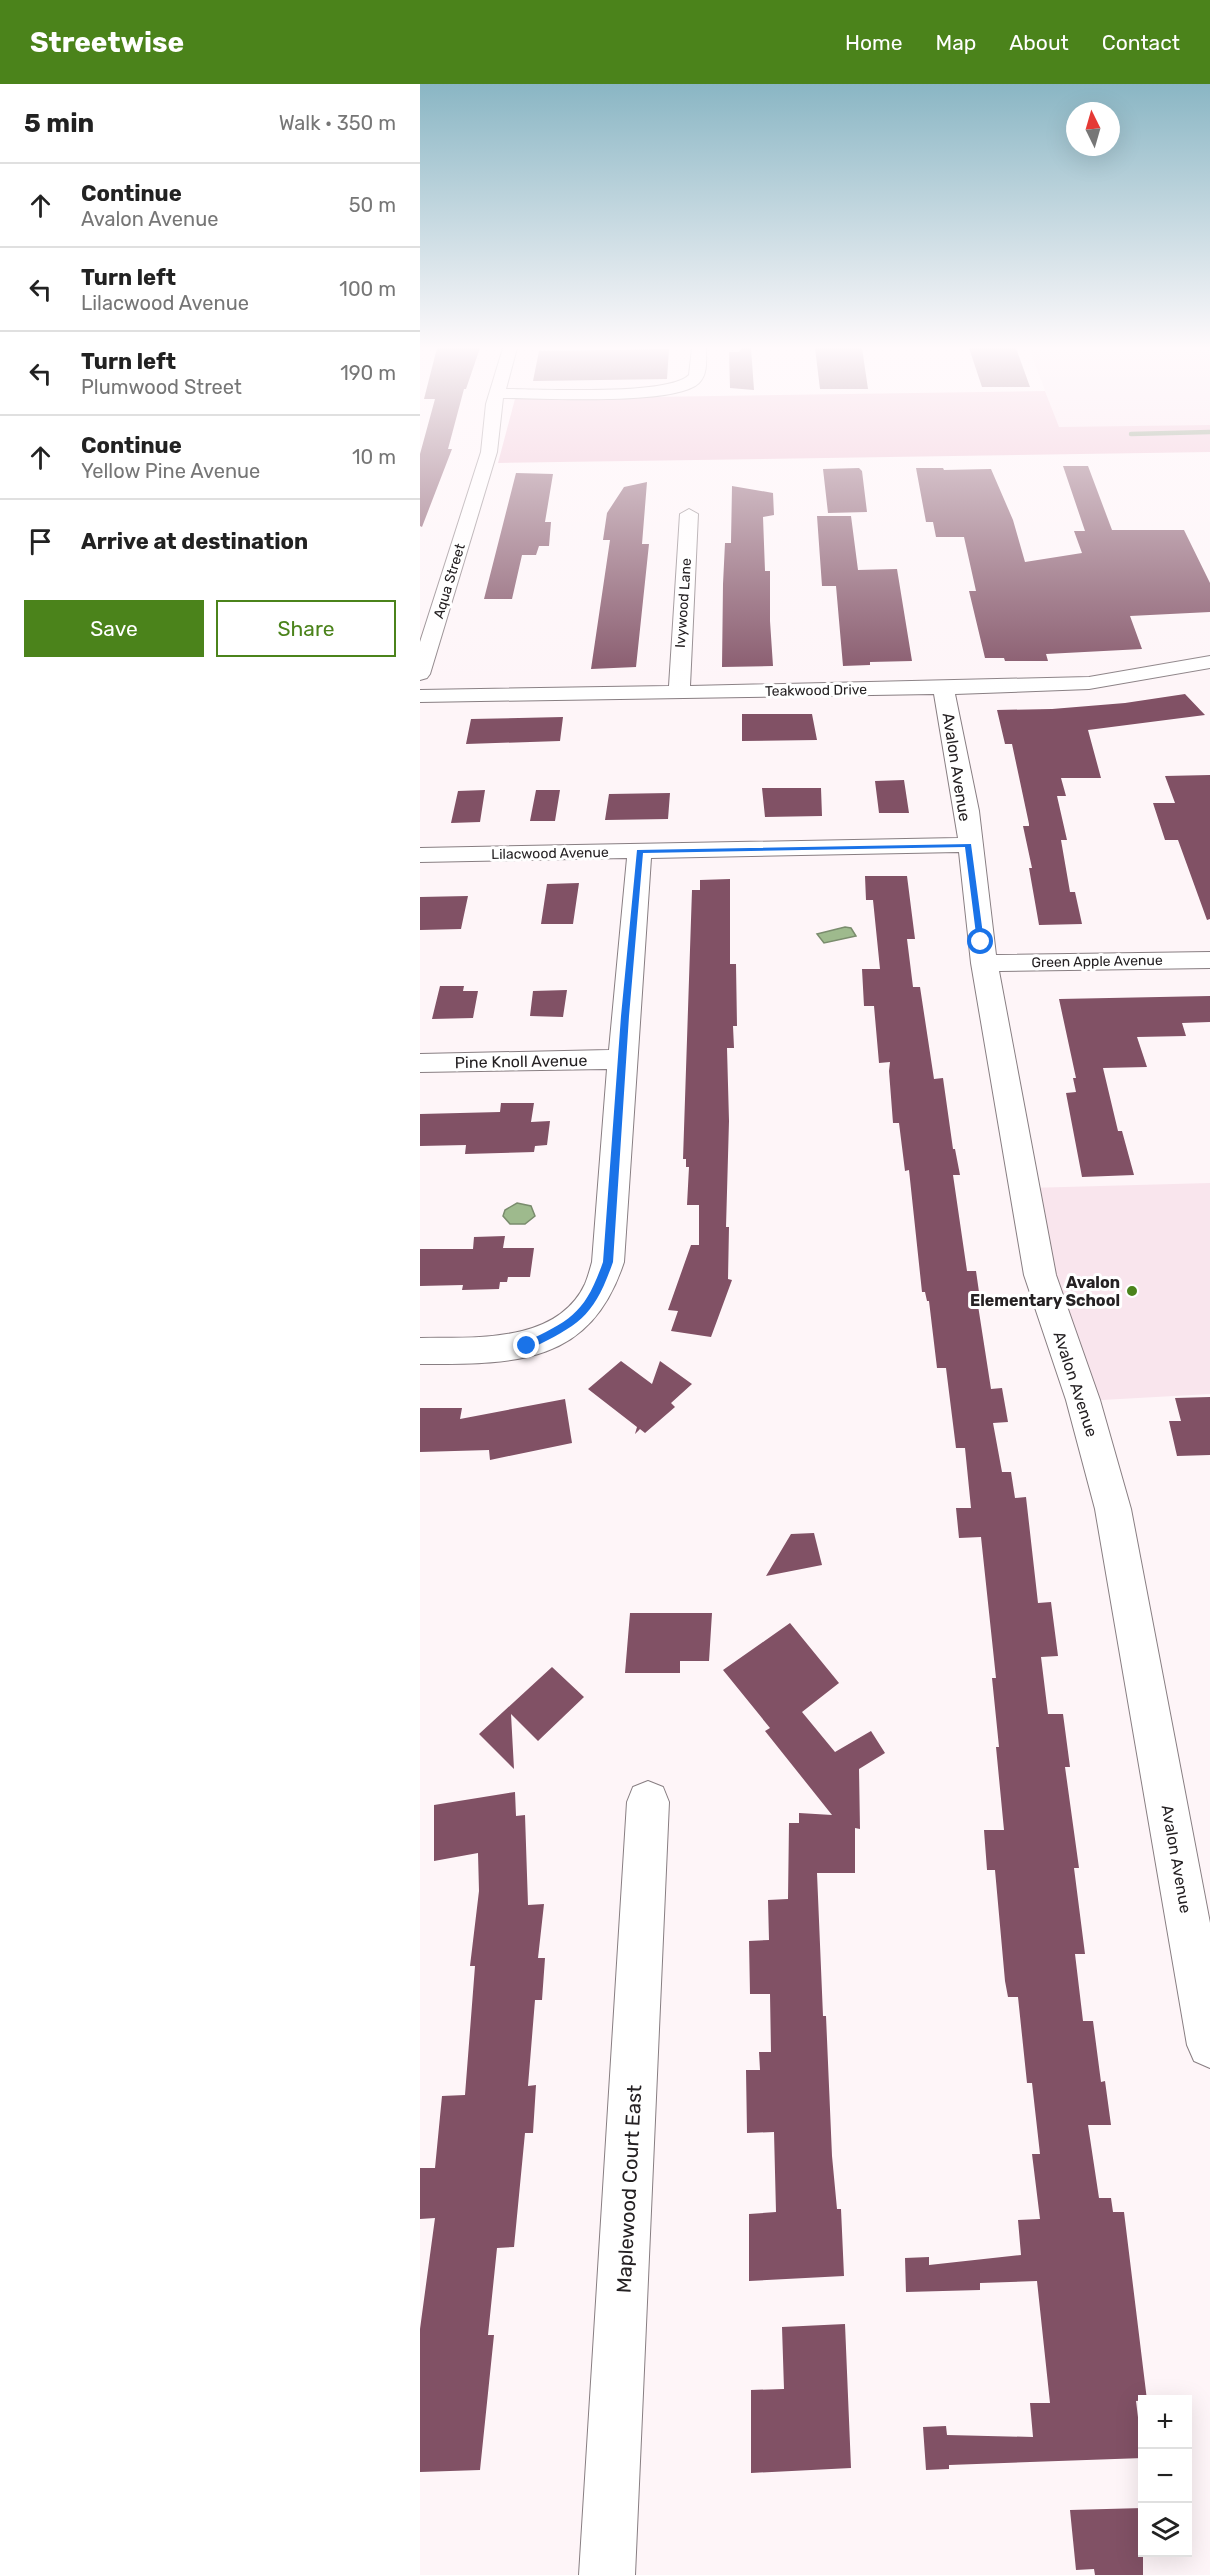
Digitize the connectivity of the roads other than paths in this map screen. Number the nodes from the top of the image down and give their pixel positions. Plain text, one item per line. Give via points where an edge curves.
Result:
1 (485, 464) edge
2 (689, 514) dead end
3 (1210, 662) edge
4 (420, 674) edge
5 (943, 687) junction
6 (679, 692) junction
7 (420, 696) edge
8 (968, 845) junction
9 (640, 851) junction
10 (420, 855) edge
11 (1210, 960) edge
12 (984, 963) junction
13 (623, 1059) junction
14 (420, 1063) edge
15 (420, 1351) edge
16 (648, 1802) dead end
17 (1210, 2045) edge
18 (607, 2575) edge

1 - 4 street, Aqua Street
2 - 6 street, Ivywood Lane
3 - 5 street, Teakwood Drive via 1089,683
5 - 6 street, Teakwood Drive
5 - 8 street, Avalon Avenue via 967,811
6 - 7 street, Teakwood Drive
8 - 9 street, Lilacwood Avenue
8 - 12 street, Avalon Avenue
9 - 10 street, Lilacwood Avenue
9 - 13 street
11 - 12 street, Green Apple Avenue
12 - 17 street, Avalon Avenue via 1040,1275 1083,1400 1113,1509
13 - 14 street, Pine Knoll Avenue
13 - 15 street via 608,1262 596,1295 568,1326 527,1346
16 - 18 street, Maplewood Court East

